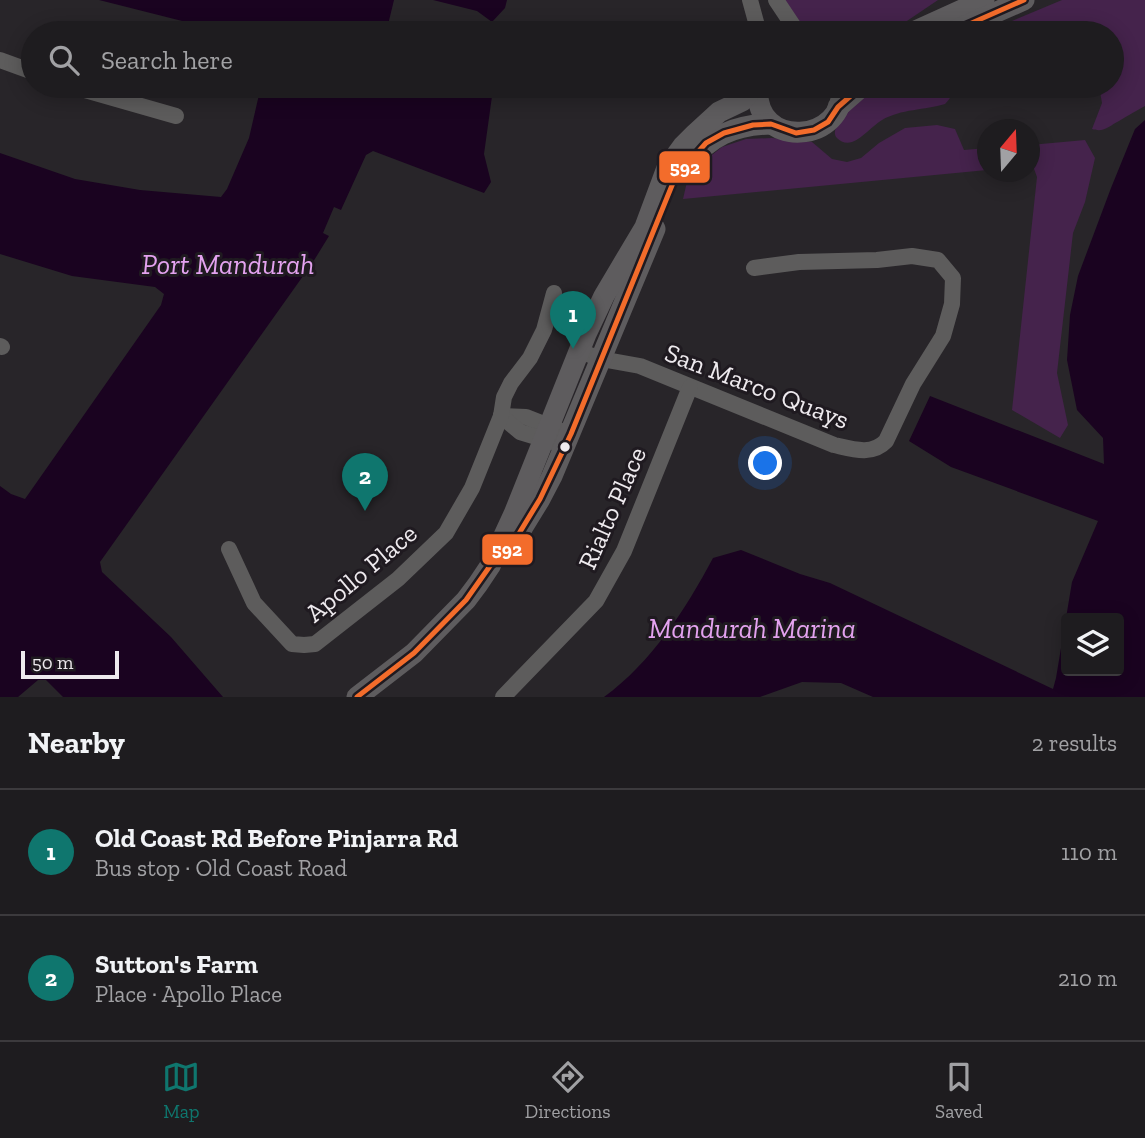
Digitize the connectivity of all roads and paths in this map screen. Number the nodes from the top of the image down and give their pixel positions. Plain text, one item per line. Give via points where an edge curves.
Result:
1 (750, 0) edge
2 (776, 0) edge
3 (984, 0) edge
4 (1024, 0) edge
5 (756, 21) edge
6 (790, 21) edge
7 (938, 21) edge
8 (976, 21) edge
9 (0, 60) edge
10 (21, 68) edge
11 (113, 98) edge
12 (745, 98) edge
13 (757, 98) edge
14 (840, 98) edge
15 (848, 98) edge
16 (838, 107) junction
17 (176, 116) dead end
18 (771, 124) junction
19 (754, 268) dead end
20 (554, 293) dead end
21 (583, 343) junction
22 (605, 351) junction
23 (690, 387) junction
24 (501, 416) junction
25 (547, 432) junction
26 (568, 440) junction
27 (229, 549) dead end
28 (490, 566) junction
29 (356, 697) edge
30 (503, 697) edge

1 - 5 street
2 - 6 street
3 - 7 main road
4 - 8 main road
9 - 10 street
11 - 17 street
12 - 21 main road via 719,112 667,168 645,227 604,296
13 - 18 main road
14 - 16 main road
15 - 16 main road
16 - 18 main road via 828,122 814,130 796,133
18 - 22 main road via 724,133 701,148 675,178
19 - 23 street, San Marco Quays via 927,257 938,260 953,278 952,304 943,335 880,447 861,452 834,445
20 - 24 street, Apollo Place via 544,330 511,383
21 - 22 street, San Marco Quays
21 - 25 main road
22 - 23 street, San Marco Quays
22 - 26 main road
23 - 30 street, Rialto Place via 624,551 596,601
24 - 25 street via 520,432
24 - 27 street, Apollo Place via 472,488 446,533 398,579 315,644 292,644 254,604
25 - 26 street
25 - 28 main road
26 - 28 main road via 512,545
28 - 29 main road via 439,629

